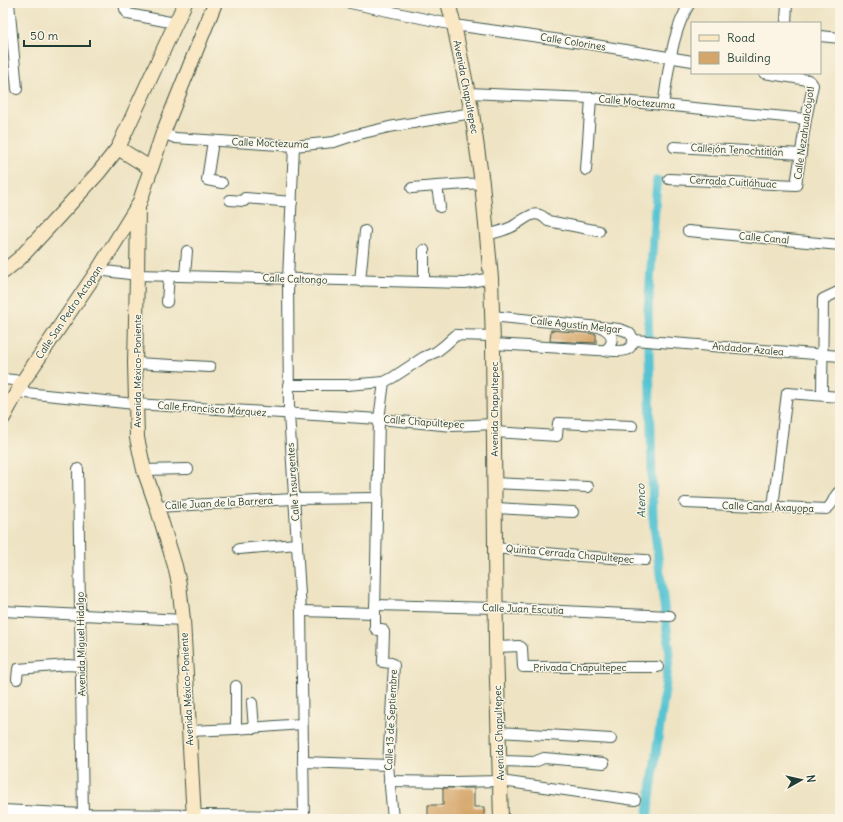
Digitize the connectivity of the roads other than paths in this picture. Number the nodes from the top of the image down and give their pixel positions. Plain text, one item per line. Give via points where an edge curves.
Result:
1 (124, 3) edge
2 (185, 3) edge
3 (215, 3) edge
4 (350, 3) edge
5 (448, 3) edge
6 (690, 3) edge
7 (787, 3) edge
8 (7, 8) edge
9 (786, 22) edge
10 (175, 23) junction
11 (454, 25) junction
12 (821, 36) edge
13 (840, 38) edge
14 (671, 58) junction
15 (691, 61) edge
16 (782, 74) edge
17 (17, 89) dead end
18 (468, 93) junction
19 (591, 98) junction
20 (663, 105) junction
21 (472, 114) junction
22 (806, 119) junction
23 (163, 133) junction
24 (213, 141) junction
25 (294, 146) junction
26 (674, 147) dead end
27 (118, 148) junction
28 (801, 154) junction
29 (150, 168) junction
30 (586, 170) dead end
31 (669, 178) dead end
32 (222, 183) dead end
33 (482, 183) junction
34 (796, 185) joint
35 (436, 186) junction
36 (412, 188) dead end
37 (230, 200) dead end
38 (292, 202) junction
39 (138, 207) junction
40 (440, 207) dead end
41 (688, 230) dead end
42 (365, 231) dead end
43 (599, 231) dead end
44 (488, 235) junction
45 (840, 245) edge
46 (424, 250) dead end
47 (187, 251) dead end
48 (98, 270) junction
49 (3, 272) edge
50 (137, 275) junction
51 (169, 275) junction
52 (185, 275) junction
53 (491, 278) junction
54 (288, 279) junction
55 (360, 281) junction
56 (424, 282) junction
57 (840, 291) edge
58 (167, 302) dead end
59 (492, 316) junction
60 (603, 328) junction
61 (493, 340) junction
62 (634, 340) junction
63 (656, 342) joint
64 (604, 351) junction
65 (822, 355) junction
66 (840, 356) edge
67 (135, 363) junction
68 (210, 367) dead end
69 (3, 379) edge
70 (384, 382) junction
71 (288, 385) junction
72 (20, 387) junction
73 (822, 394) junction
74 (840, 397) edge
75 (135, 404) junction
76 (288, 413) junction
77 (3, 418) edge
78 (379, 418) junction
79 (632, 426) dead end
80 (494, 428) junction
81 (78, 469) dead end
82 (188, 469) dead end
83 (144, 470) junction
84 (494, 483) junction
85 (588, 487) dead end
86 (840, 490) edge
87 (378, 498) junction
88 (293, 499) junction
89 (685, 503) dead end
90 (157, 507) junction
91 (773, 507) junction
92 (495, 508) junction
93 (573, 512) dead end
94 (297, 544) junction
95 (495, 548) junction
96 (239, 549) dead end
97 (645, 560) dead end
98 (496, 608) junction
99 (375, 609) junction
100 (3, 611) edge
101 (301, 612) junction
102 (81, 615) junction
103 (665, 616) dead end
104 (183, 620) junction
105 (496, 647) junction
106 (81, 666) junction
107 (658, 667) dead end
108 (16, 679) dead end
109 (236, 686) dead end
110 (252, 703) dead end
111 (302, 724) junction
112 (254, 728) junction
113 (236, 729) junction
114 (190, 731) junction
115 (498, 732) junction
116 (611, 739) dead end
117 (500, 760) junction
118 (303, 762) junction
119 (604, 763) dead end
120 (388, 765) junction
121 (389, 781) junction
122 (501, 781) junction
123 (635, 800) dead end
124 (3, 810) edge
125 (83, 817) edge
126 (194, 817) edge
127 (304, 817) edge
128 (393, 819) edge
129 (501, 819) edge

1 - 10 street via 128,14
2 - 10 main road
3 - 23 main road, Avenida México-Poniente
4 - 11 street, Calle Colorines
5 - 11 main road, Avenida Chapultepec
6 - 14 street via 679,22
7 - 9 street
8 - 17 street
10 - 27 main road
11 - 14 street, Calle Colorines
11 - 18 main road, Avenida Chapultepec
12 - 13 street
14 - 15 street, Calle Colorines
14 - 20 street
16 - 22 street, Calle Nezahualcóyotl via 808,80 813,85
18 - 19 street, Calle Moctezuma
18 - 21 main road, Avenida Chapultepec
19 - 20 street, Calle Moctezuma
19 - 30 street
20 - 22 street, Calle Moctezuma
21 - 25 street, Calle Moctezuma via 389,126 334,142
21 - 33 main road, Avenida Chapultepec
22 - 28 street, Calle Nezahualcóyotl
23 - 24 street, Calle Moctezuma via 175,138
23 - 29 main road, Avenida México-Poniente
24 - 25 street, Calle Moctezuma
24 - 32 street via 207,180
25 - 38 street, Calle Insurgentes
26 - 28 street, Callejón Tenochtitlán
27 - 29 main road
27 - 49 main road via 46,230
28 - 34 street, Calle Nezahualcóyotl
29 - 39 main road, Avenida México-Poniente
31 - 34 street, Cerrada Cuitláhuac
33 - 35 street
33 - 44 main road, Avenida Chapultepec
35 - 36 street
35 - 40 street
37 - 38 street via 244,201 245,198
38 - 54 street, Calle Insurgentes
39 - 48 main road, Calle San Pedro Actopan
39 - 50 main road, Avenida México-Poniente
41 - 45 street, Calle Canal
42 - 55 street
43 - 44 street via 548,221 542,215 536,214 527,216 514,226
44 - 53 main road, Avenida Chapultepec
46 - 56 street
47 - 52 street
48 - 50 street, Calle Caltongo
48 - 72 main road, Calle San Pedro Actopan
50 - 51 street, Calle Caltongo
50 - 67 main road, Avenida México-Poniente
51 - 52 street, Calle Caltongo
51 - 58 street
52 - 54 street, Calle Caltongo
53 - 56 street, Calle Caltongo via 465,284
53 - 59 main road, Avenida Chapultepec
54 - 55 street, Calle Caltongo
54 - 71 street, Calle Insurgentes
55 - 56 street, Calle Caltongo
57 - 65 street via 823,299
59 - 60 street, Calle Agustín Melgar
59 - 61 main road, Avenida Chapultepec
60 - 62 street, Calle Agustín Melgar via 627,331
60 - 64 street via 610,331 612,338 609,348
61 - 64 street
61 - 70 street via 456,335 436,352
61 - 80 main road, Avenida Chapultepec
62 - 63 street, Calle Agustín Melgar
62 - 64 street via 628,350
63 - 65 street, Andador Azalea
65 - 66 street, Andador Azalea
65 - 73 street
67 - 68 street
67 - 75 main road, Avenida México-Poniente
69 - 72 street, Calle Francisco Márquez
70 - 71 street
70 - 78 street, Calle 13 de Septiembre
71 - 76 street, Calle Insurgentes
72 - 75 street, Calle Francisco Márquez
72 - 77 main road, Calle San Pedro Actopan
73 - 74 street
73 - 91 street via 787,393
75 - 76 street, Calle Francisco Márquez
75 - 83 main road, Avenida México-Poniente via 137,438
76 - 78 street
76 - 88 street, Calle Insurgentes
78 - 80 street, Calle Chapultepec
78 - 87 street, Calle 13 de Septiembre
79 - 80 street via 558,423 557,436
80 - 84 main road, Avenida Chapultepec
81 - 102 street, Avenida Miguel Hidalgo
82 - 83 street
83 - 90 main road, Avenida México-Poniente
84 - 85 street
84 - 92 main road, Avenida Chapultepec
86 - 91 street, Calle Canal Axayopa via 835,494 830,507 826,509
87 - 88 street, Calle Juan de la Barrera
87 - 99 street, Calle 13 de Septiembre
88 - 90 street, Calle Juan de la Barrera
88 - 94 street, Calle Insurgentes
89 - 91 street, Calle Canal Axayopa
90 - 104 main road, Avenida México-Poniente via 175,566
92 - 93 street
92 - 95 main road, Avenida Chapultepec
94 - 96 street
94 - 101 street, Calle Insurgentes
95 - 97 street, Quinta Cerrada Chapultepec
95 - 98 main road, Avenida Chapultepec
98 - 99 street, Calle Juan Escutia
98 - 103 street, Calle Juan Escutia
98 - 105 main road, Avenida Chapultepec
99 - 101 street
99 - 120 street, Calle 13 de Septiembre via 375,628 384,632 383,662 394,665
100 - 102 street
101 - 111 street, Calle Insurgentes
102 - 104 street
102 - 106 street, Avenida Miguel Hidalgo
104 - 114 main road, Avenida México-Poniente
105 - 107 street, Privada Chapultepec via 522,648 523,667
105 - 115 main road, Avenida Chapultepec
106 - 108 street via 18,669
106 - 125 street, Avenida Miguel Hidalgo
109 - 113 street
110 - 112 street
111 - 112 street
111 - 118 street, Calle Insurgentes
112 - 113 street
113 - 114 street
114 - 126 main road, Avenida México-Poniente
115 - 116 street
115 - 117 main road, Avenida Chapultepec
117 - 119 street via 534,762 544,758
117 - 122 main road, Avenida Chapultepec
118 - 120 street
118 - 127 street, Calle Insurgentes
120 - 121 street, Calle 13 de Septiembre
121 - 122 street
121 - 128 street, Calle 13 de Septiembre
122 - 123 street
122 - 129 main road, Avenida Chapultepec
124 - 125 street
125 - 126 street
126 - 127 street

